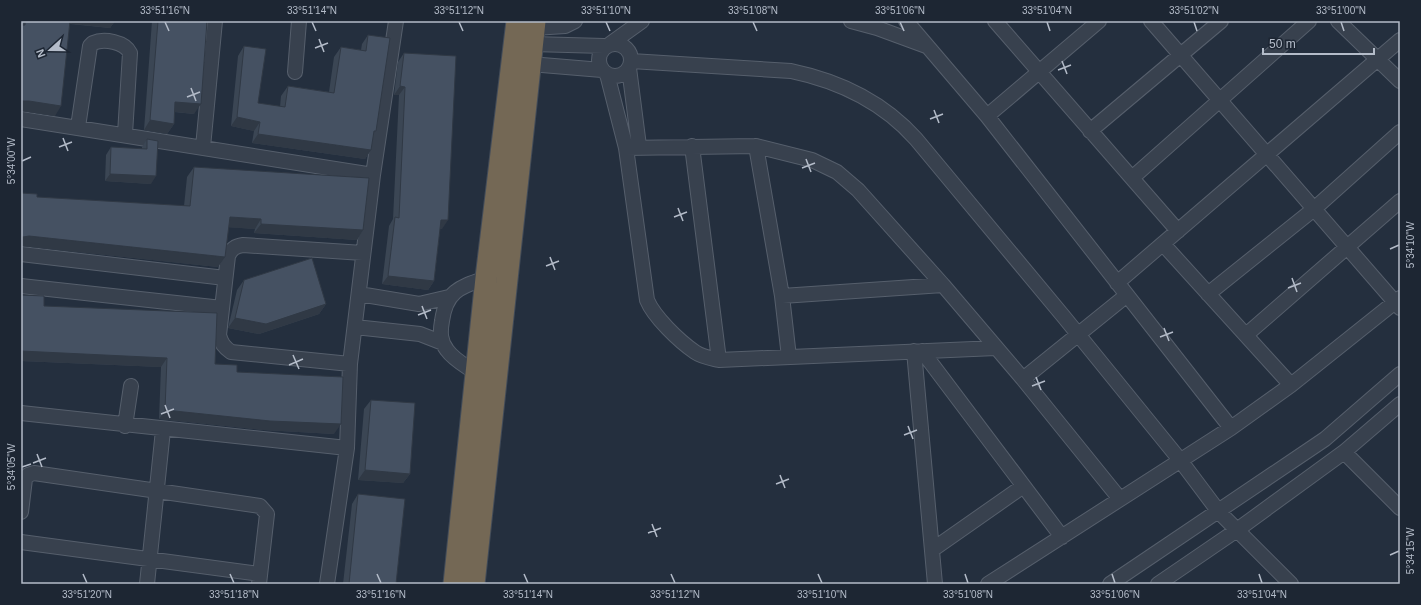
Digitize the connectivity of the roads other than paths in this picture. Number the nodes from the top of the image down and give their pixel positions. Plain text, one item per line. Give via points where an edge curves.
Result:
1 (215, 21) edge
2 (299, 21) edge
3 (396, 21) edge
4 (575, 21) edge
5 (642, 21) edge
6 (851, 21) edge
7 (906, 21) edge
8 (995, 21) edge
9 (1100, 21) edge
10 (1151, 21) edge
11 (1221, 21) edge
12 (1310, 21) edge
13 (1338, 21) edge
14 (530, 36) edge
15 (1400, 40) edge
16 (607, 45) junction
17 (927, 46) junction
18 (1180, 55) junction
19 (1378, 59) junction
20 (630, 64) junction
21 (295, 72) dead end
22 (604, 72) junction
23 (1040, 72) junction
24 (1400, 81) edge
25 (1220, 101) junction
26 (987, 116) junction
27 (21, 119) edge
28 (78, 127) junction
29 (1090, 131) junction
30 (1400, 132) edge
31 (125, 134) junction
32 (692, 146) junction
33 (756, 146) junction
34 (203, 147) junction
35 (633, 147) junction
36 (1267, 155) junction
37 (373, 175) junction
38 (1132, 178) junction
39 (1400, 201) edge
40 (1314, 209) junction
41 (1178, 231) junction
42 (1163, 244) junction
43 (1347, 247) junction
44 (363, 253) junction
45 (21, 254) edge
46 (225, 278) junction
47 (486, 278) junction
48 (1117, 283) junction
49 (943, 285) junction
50 (21, 286) edge
51 (359, 294) junction
52 (1208, 294) junction
53 (1127, 295) junction
54 (449, 296) junction
55 (782, 296) junction
56 (1398, 303) edge
57 (222, 308) junction
58 (355, 327) junction
59 (1077, 334) junction
60 (1246, 335) junction
61 (443, 343) junction
62 (996, 348) junction
63 (918, 351) junction
64 (789, 357) junction
65 (719, 360) junction
66 (350, 364) junction
67 (476, 373) junction
68 (1400, 374) edge
69 (1023, 378) junction
70 (1291, 385) junction
71 (131, 386) dead end
72 (1400, 404) edge
73 (21, 413) edge
74 (125, 426) junction
75 (1231, 428) junction
76 (163, 430) junction
77 (347, 448) junction
78 (1344, 452) junction
79 (1180, 460) junction
80 (1022, 486) junction
81 (156, 490) junction
82 (1120, 499) junction
83 (1400, 508) edge
84 (21, 512) edge
85 (1219, 512) junction
86 (1236, 530) junction
87 (1062, 537) junction
88 (21, 542) edge
89 (932, 550) junction
90 (150, 559) junction
91 (260, 579) edge
92 (147, 584) edge
93 (327, 584) edge
94 (454, 584) edge
95 (474, 584) edge
96 (935, 584) edge
97 (988, 584) edge
98 (1110, 584) edge
99 (1158, 584) edge
100 (1291, 584) edge

1 - 34 street
2 - 21 street
3 - 37 street
4 - 14 street
5 - 16 street
6 - 17 street
7 - 17 street
8 - 23 street
9 - 23 street
10 - 18 street
11 - 18 street
12 - 25 street
13 - 19 street
14 - 16 street
14 - 22 street
14 - 47 highway
14 - 95 highway
15 - 19 street
16 - 20 street via 623,45 631,55
16 - 22 street via 598,58
17 - 26 street
18 - 25 street
18 - 29 street
19 - 24 street
19 - 36 street
20 - 22 street via 620,76
20 - 35 street
20 - 59 street via 791,71 843,86 874,103 904,125
22 - 35 street
23 - 26 street
23 - 29 street
25 - 36 street
25 - 38 street
26 - 48 street
27 - 28 street
28 - 31 street
28 - 31 street via 90,46 93,42 101,41 124,45 130,53
29 - 38 street
30 - 40 street
31 - 34 street
32 - 33 street
32 - 35 street
32 - 65 street
33 - 49 street via 812,160 836,172 858,190
33 - 55 street
34 - 37 street
35 - 65 street via 644,290 650,308 695,352
36 - 40 street
36 - 41 street
37 - 44 street
38 - 41 street
39 - 43 street
40 - 43 street
40 - 52 street
41 - 42 street
42 - 48 street
42 - 52 street
43 - 56 street
43 - 60 street
44 - 46 street via 236,246 228,256
44 - 51 street
45 - 46 street
46 - 57 street
47 - 54 street via 464,285
47 - 67 highway
48 - 53 street
49 - 55 street
49 - 62 street
50 - 57 street
51 - 54 street via 419,304
51 - 58 street
52 - 60 street
53 - 59 street
53 - 75 street
54 - 61 street via 443,309 440,332
55 - 64 street
56 - 70 street
57 - 66 street via 219,335 221,342 231,352
58 - 61 street via 420,334
58 - 66 street
59 - 69 street
59 - 79 street
60 - 70 street
61 - 67 street via 456,360
62 - 63 street
62 - 69 street
63 - 64 street
63 - 80 street
63 - 89 street
64 - 65 street
66 - 77 street
67 - 94 highway
68 - 85 street via 1325,439
69 - 82 street
70 - 75 street
71 - 74 street
72 - 78 street
73 - 74 street
74 - 76 street
75 - 79 street
76 - 77 street
76 - 81 street
77 - 93 street
78 - 83 street
78 - 86 street
79 - 82 street
79 - 85 street
80 - 87 street
80 - 89 street
81 - 84 street via 34,473 25,479
81 - 90 street
81 - 91 street via 260,506 267,514
82 - 87 street
85 - 86 street
85 - 98 street
86 - 99 street
86 - 100 street
87 - 97 street
88 - 90 street
89 - 96 street
90 - 91 street
90 - 92 street

